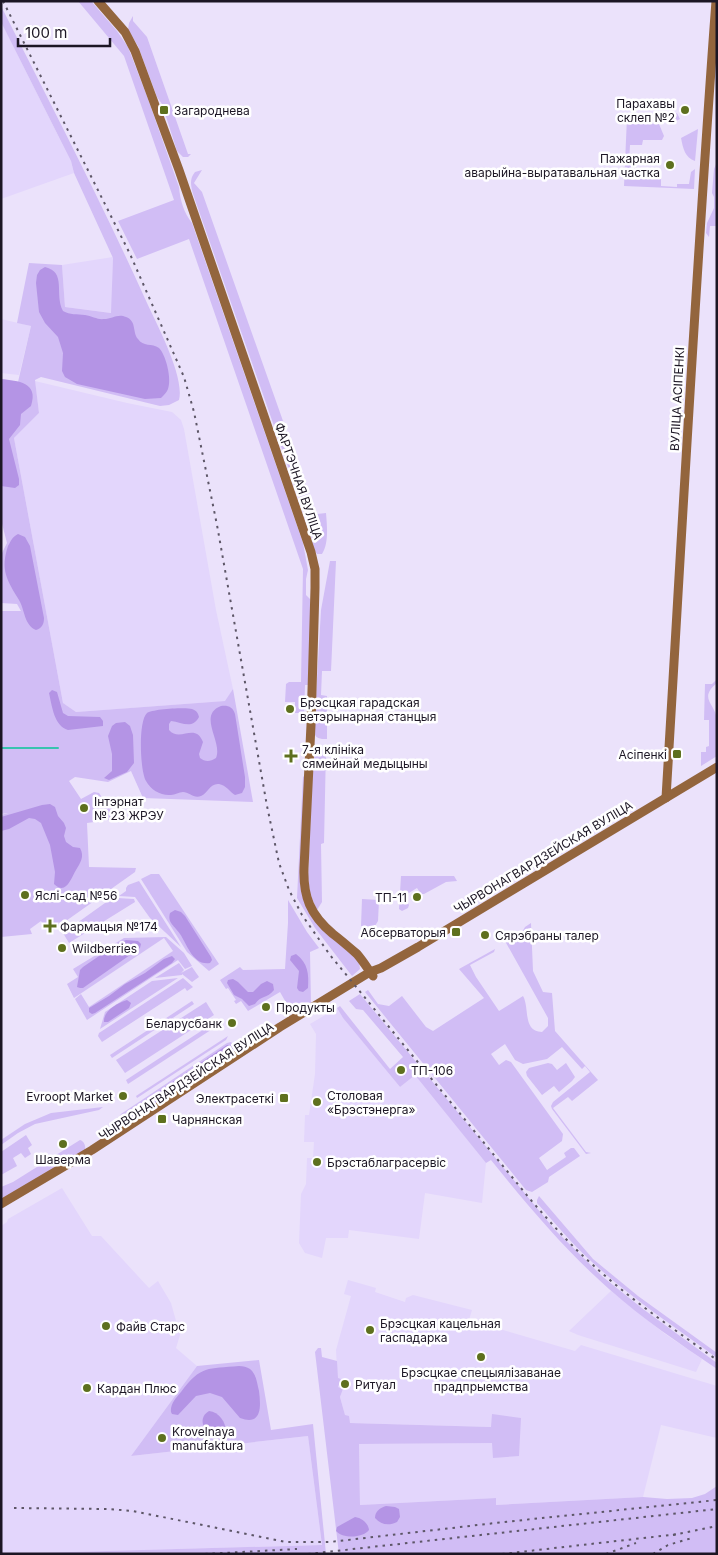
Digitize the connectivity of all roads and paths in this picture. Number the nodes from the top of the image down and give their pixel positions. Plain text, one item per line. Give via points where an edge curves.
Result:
1 (98, 1) edge
2 (716, 1) edge
3 (717, 766) edge
4 (666, 798) junction
5 (372, 974) junction
6 (1, 1204) edge
7 (1, 1210) edge

1 - 5 main road, ФАРТЭЧНАЯ ВУЛІЦА via 128,38 142,68 311,552 315,588 305,889 309,904 320,920
2 - 4 main road, ВУЛІЦА АСІПЕНКІ
3 - 4 main road, ЧЫРВОНАГВАРДЗЕЙСКАЯ ВУЛІЦА
4 - 5 main road, ЧЫРВОНАГВАРДЗЕЙСКАЯ ВУЛІЦА
5 - 6 main road, ЧЫРВОНАГВАРДЗЕЙСКАЯ ВУЛІЦА via 280,1027 92,1150
5 - 7 main road, ЧЫРВОНАГВАРДЗЕЙСКАЯ ВУЛІЦА via 129,1133

